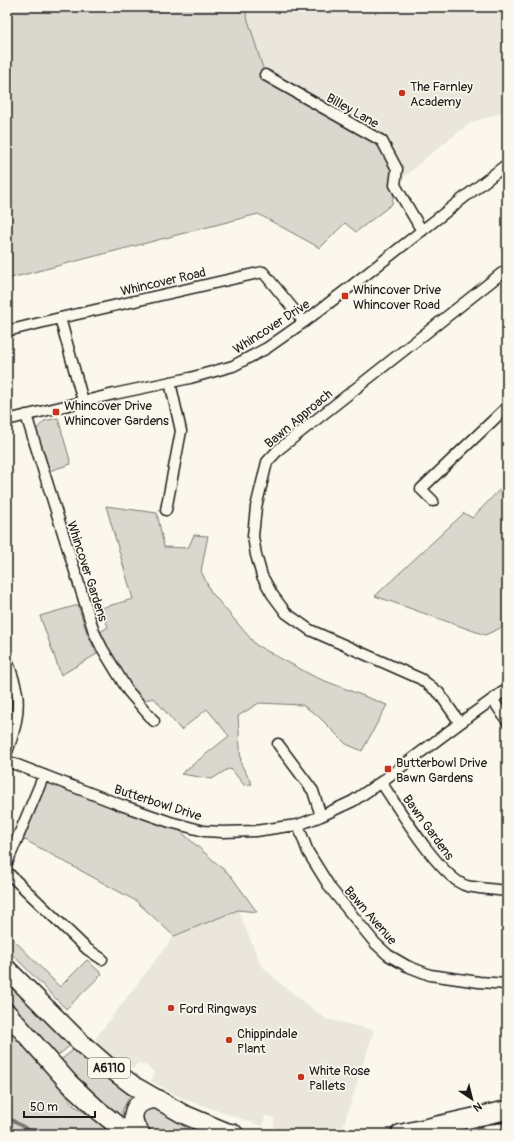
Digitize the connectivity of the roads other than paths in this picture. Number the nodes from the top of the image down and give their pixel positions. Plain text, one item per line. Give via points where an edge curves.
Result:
1 (265, 75) dead end
2 (507, 164) edge
3 (422, 231) junction
4 (507, 271) edge
5 (60, 318) junction
6 (304, 322) junction
7 (7, 332) edge
8 (170, 382) junction
9 (83, 401) junction
10 (507, 407) edge
11 (26, 415) junction
12 (7, 420) edge
13 (433, 501) dead end
14 (166, 510) dead end
15 (7, 660) edge
16 (507, 690) edge
17 (493, 700) junction
18 (154, 721) dead end
19 (507, 721) edge
20 (460, 723) junction
21 (278, 744) dead end
22 (7, 752) edge
23 (7, 760) edge
24 (44, 775) junction
25 (381, 782) junction
26 (321, 816) junction
27 (298, 825) junction
28 (7, 862) edge
29 (7, 872) edge
30 (507, 891) edge
31 (102, 959) dead end
32 (7, 969) edge
33 (507, 984) edge
34 (7, 1013) edge
35 (158, 1099) junction
36 (507, 1110) edge
37 (507, 1132) edge
38 (128, 1134) edge
39 (141, 1134) edge
40 (234, 1134) edge
41 (400, 1134) edge
42 (488, 1134) edge

1 - 3 street, Billey Lane via 382,141 397,169 395,185
2 - 3 street, Whincover Drive
3 - 6 street, Whincover Drive
4 - 20 street, Bawn Approach via 278,449 267,462 256,506 253,536 256,556 262,576 286,613 310,630 421,679 439,692
5 - 6 street, Whincover Road via 263,272
5 - 7 street, Whincover Road
5 - 9 street
6 - 8 street, Whincover Drive via 267,348 233,366
8 - 9 street, Whincover Drive
8 - 14 street via 181,431
9 - 11 street, Whincover Drive
10 - 13 street via 421,489
11 - 12 street, Whincover Drive
11 - 18 street, Whincover Gardens via 94,632 128,691
15 - 22 street via 17,694 15,729
16 - 17 street, Butterbowl Drive
17 - 19 street
17 - 20 street, Butterbowl Drive
20 - 25 street, Butterbowl Drive
21 - 26 street via 313,791
23 - 24 street, Butterbowl Drive
24 - 27 street, Butterbowl Drive via 170,822 204,831 256,831
24 - 28 street
25 - 26 street, Butterbowl Drive via 353,801
25 - 30 street, Bawn Gardens via 438,864 447,872 467,886
26 - 27 street, Butterbowl Drive
27 - 33 street, Bawn Avenue via 308,852 331,889 388,955 430,975
29 - 31 street via 87,949
32 - 35 highway, A6110 via 106,1065 134,1086
34 - 38 highway, A6110 via 69,1083
35 - 39 highway via 147,1100 134,1110 133,1120
35 - 40 highway, A6110 via 182,1114
36 - 41 highway
37 - 42 highway

